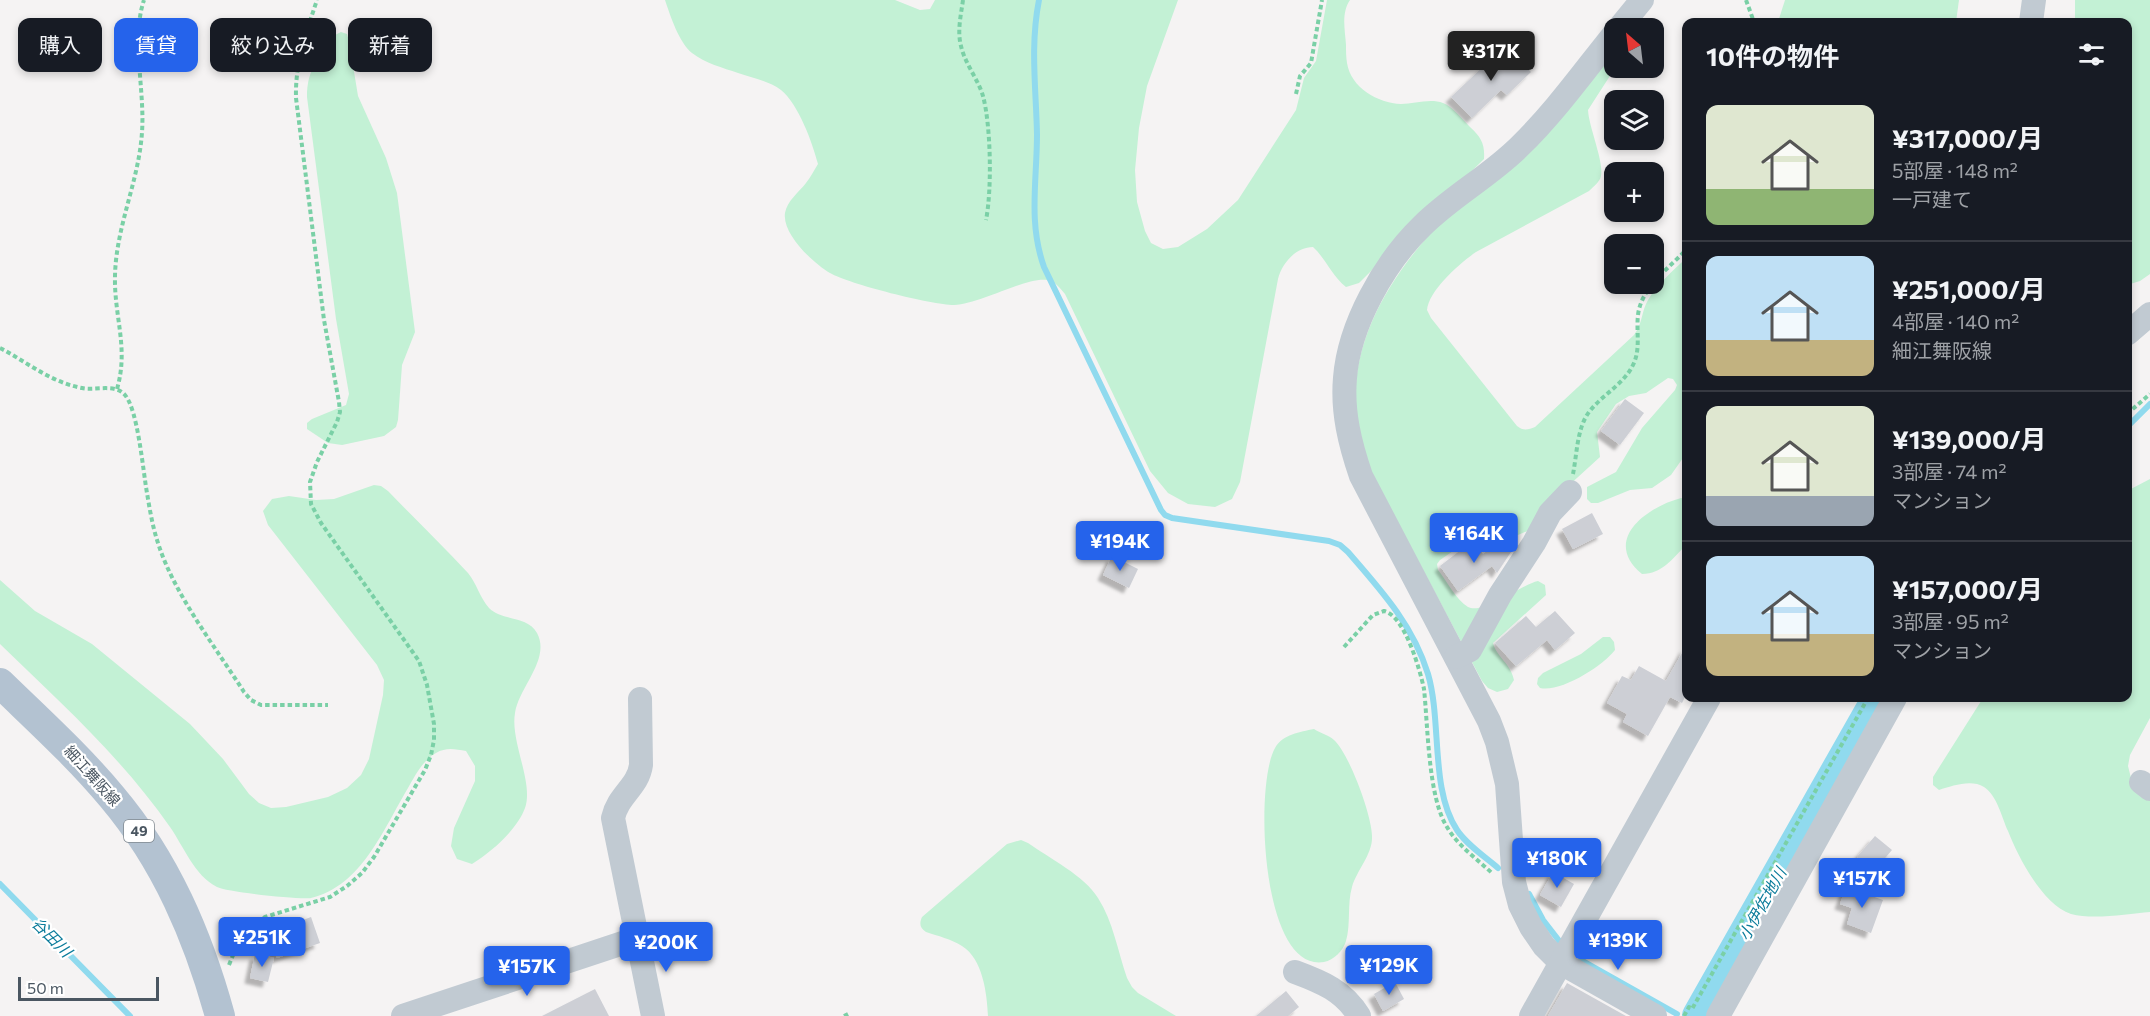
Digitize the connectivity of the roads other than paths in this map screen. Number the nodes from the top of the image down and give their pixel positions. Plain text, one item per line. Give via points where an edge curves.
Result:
1 (1642, 0) edge
2 (2034, 0) edge
3 (1627, 18) edge
4 (2032, 18) edge
5 (1604, 46) edge
6 (2150, 314) edge
7 (2132, 330) edge
8 (1570, 492) road end
9 (1456, 657) junction
10 (0, 683) edge
11 (640, 699) dead end
12 (1707, 702) edge
13 (1893, 702) edge
14 (638, 938) junction
15 (1561, 963) junction
16 (1295, 972) dead end
17 (220, 1016) edge
18 (403, 1016) edge
19 (653, 1016) edge
20 (1359, 1016) edge
21 (1532, 1016) edge
22 (1655, 1016) edge
23 (1718, 1016) edge

1 - 3 street
2 - 4 street
5 - 9 street via 1521,145 1446,204 1398,253 1379,281 1352,344 1345,377 1345,411 1354,455 1376,507
6 - 7 street
8 - 9 street via 1550,513 1470,650
9 - 15 street via 1489,721 1503,763 1510,806 1513,879 1520,905 1530,927
10 - 17 main road, 細江舞阪線 / 49 via 93,775 132,822 160,865 196,938
11 - 14 street via 640,775 619,800 613,818
12 - 15 street
13 - 23 street
14 - 18 street
14 - 19 street
15 - 21 street
15 - 22 street
16 - 20 street via 1333,988

